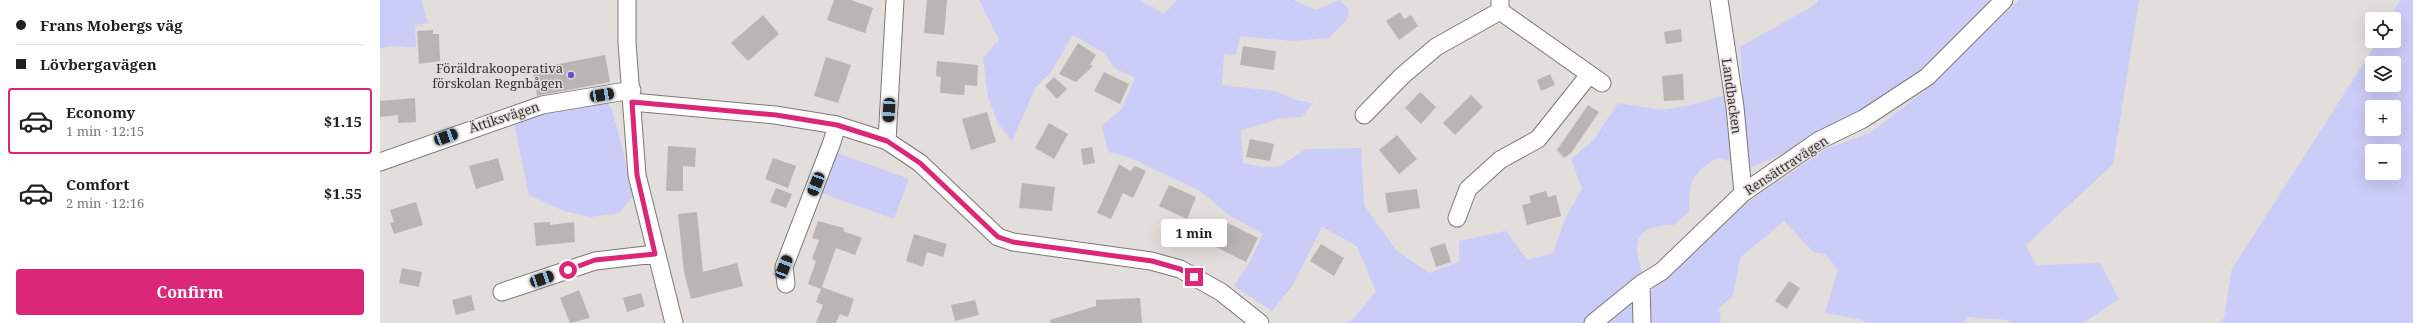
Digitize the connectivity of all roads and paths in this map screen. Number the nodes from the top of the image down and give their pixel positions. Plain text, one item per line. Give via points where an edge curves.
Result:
1 (627, 0) edge
2 (895, 0) edge
3 (1719, 0) edge
4 (2004, 0) edge
5 (1500, 6) edge
6 (632, 96) junction
7 (1364, 115) dead end
8 (837, 125) junction
9 (887, 141) junction
10 (380, 162) edge
11 (1743, 193) junction
12 (1457, 218) dead end
13 (655, 254) junction
14 (786, 284) dead end
15 (1641, 284) junction
16 (502, 292) dead end
17 (674, 323) edge
18 (1260, 323) edge
19 (1593, 323) edge
20 (1642, 323) edge

1 - 6 street via 627,43
2 - 9 street
3 - 11 street, Landbacken via 1736,108
4 - 11 street, Rensättravägen via 1927,78 1863,119 1818,141
5 - 7 street via 1436,47 1402,76
5 - 12 street via 1596,79 1538,139 1500,160 1468,189
6 - 8 street, Ättiksvägen
6 - 10 street, Ättiksvägen via 542,105
6 - 13 street via 637,175
8 - 9 street, Ättiksvägen
8 - 14 street via 784,267
9 - 18 street, Ättiksvägen via 920,163 998,237 1013,242 1152,261 1180,269 1222,292
11 - 15 street, Rensättravägen via 1662,272
13 - 16 street via 595,260
13 - 17 street
15 - 19 street, Rensättravägen
15 - 20 street

